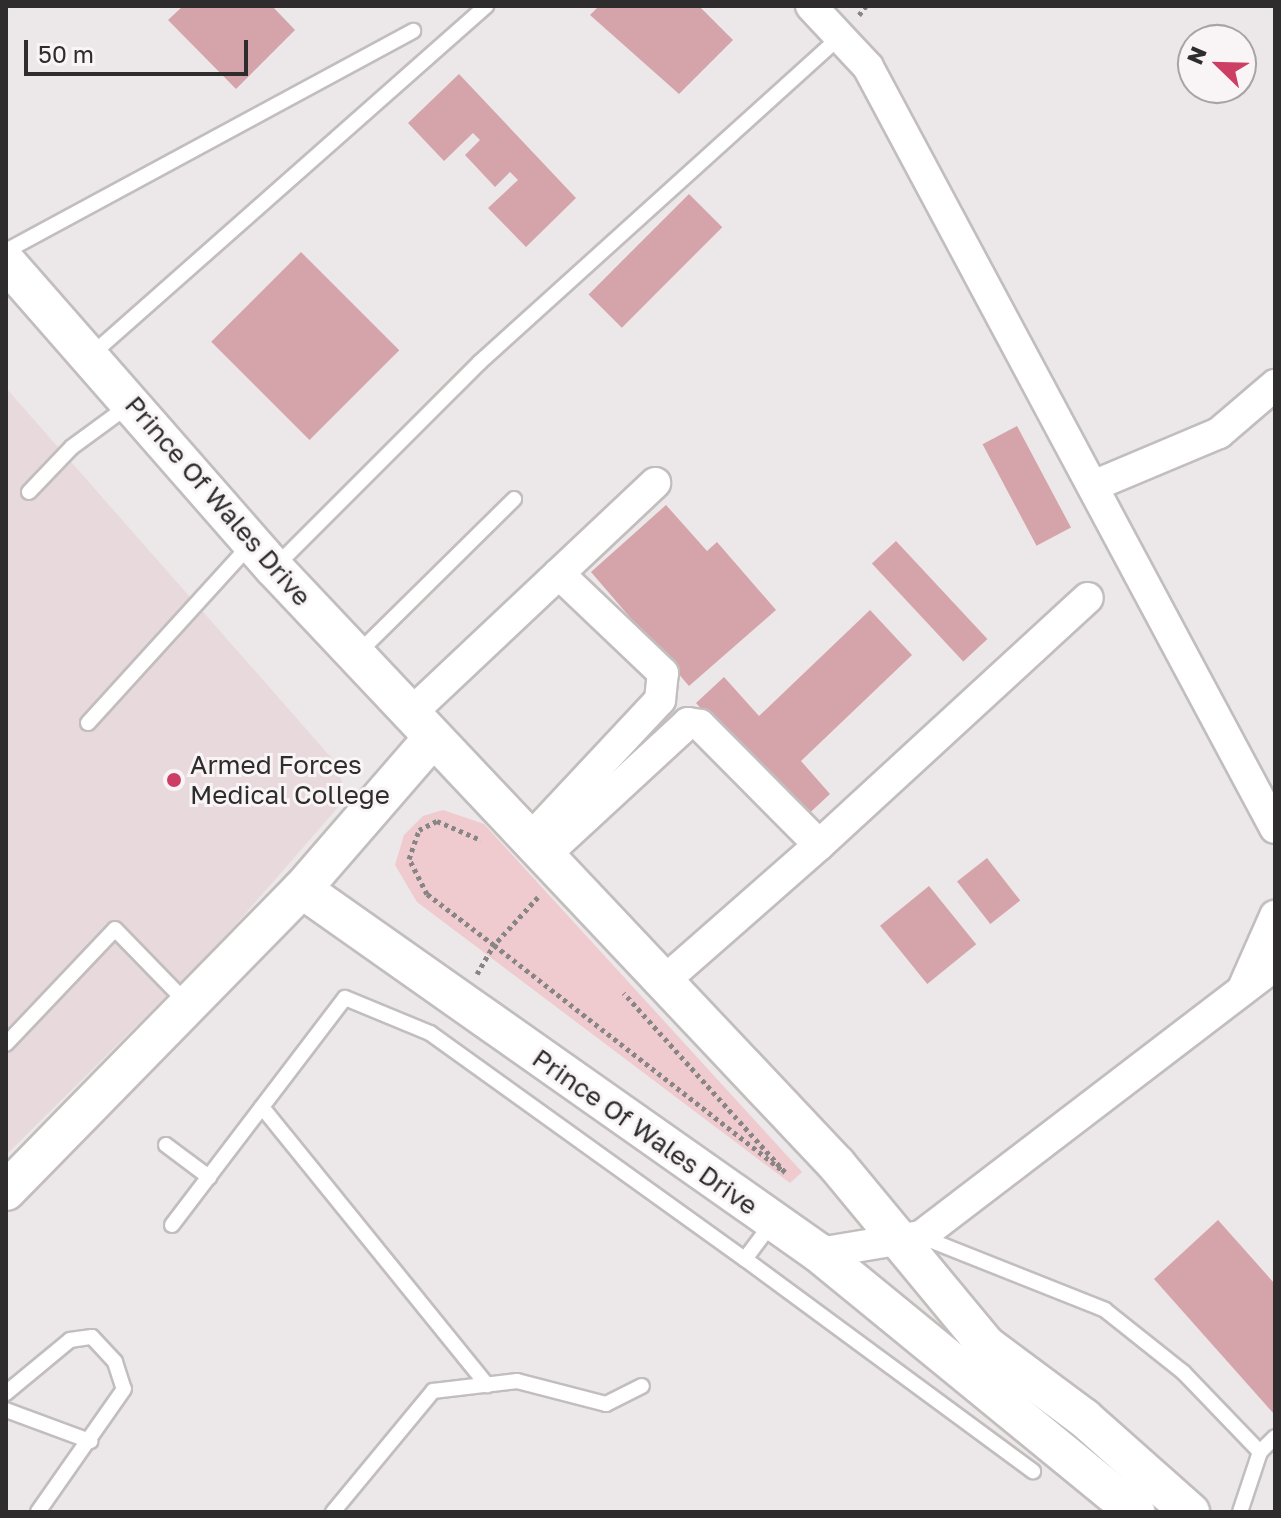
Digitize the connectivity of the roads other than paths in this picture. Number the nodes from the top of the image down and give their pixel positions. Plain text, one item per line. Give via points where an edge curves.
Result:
1 (486, 6) edge
2 (811, 6) edge
3 (413, 31) dead end
4 (840, 37) junction
5 (6, 251) edge
6 (6, 262) edge
7 (90, 356) junction
8 (1275, 385) edge
9 (131, 403) junction
10 (655, 483) dead end
11 (1093, 486) junction
12 (29, 492) dead end
13 (514, 499) dead end
14 (263, 555) junction
15 (559, 574) junction
16 (1088, 598) dead end
17 (356, 655) junction
18 (88, 723) dead end
19 (422, 726) junction
20 (1275, 828) edge
21 (819, 845) junction
22 (534, 861) junction
23 (302, 889) junction
24 (1275, 916) edge
25 (1275, 965) edge
26 (663, 982) junction
27 (1241, 992) junction
28 (189, 1004) junction
29 (6, 1044) edge
30 (262, 1107) junction
31 (166, 1145) dead end
32 (209, 1177) junction
33 (9, 1180) edge
34 (772, 1222) junction
35 (172, 1225) dead end
36 (909, 1236) junction
37 (819, 1253) junction
38 (745, 1259) junction
39 (487, 1385) junction
40 (642, 1386) dead end
41 (6, 1393) edge
42 (6, 1410) edge
43 (1275, 1437) edge
44 (90, 1441) junction
45 (1260, 1452) junction
46 (1033, 1471) dead end
47 (38, 1512) edge
48 (333, 1512) edge
49 (1135, 1512) edge
50 (1190, 1512) edge
51 (1240, 1512) edge

1 - 7 lane
2 - 4 street
3 - 5 lane
4 - 11 street via 868,67
4 - 14 lane
6 - 7 street, Prince Of Wales Drive
7 - 9 street, Prince Of Wales Drive
8 - 11 street via 1219,433
9 - 12 lane via 72,447
9 - 14 street, Prince Of Wales Drive
10 - 15 street
11 - 20 street
13 - 17 lane
14 - 17 street, Prince Of Wales Drive
14 - 18 lane
15 - 19 street
15 - 22 street via 663,673 660,700
16 - 21 street
17 - 19 street, Prince Of Wales Drive
19 - 22 street, Prince Of Wales Drive
19 - 23 street
21 - 22 street via 700,725 688,723
21 - 26 street
22 - 26 street, Prince Of Wales Drive
23 - 28 street
23 - 34 street, Prince Of Wales Drive
24 - 27 street
25 - 27 street
26 - 36 street, Prince Of Wales Drive
27 - 36 street
28 - 29 lane via 115,929
28 - 33 street
30 - 32 lane
30 - 38 lane via 345,998 430,1033
30 - 39 lane
31 - 32 lane
32 - 35 lane
34 - 37 street, Prince Of Wales Drive
34 - 38 lane
36 - 37 street
36 - 45 lane via 1105,1310 1183,1372
36 - 50 street, Prince Of Wales Drive via 986,1345 1084,1418
37 - 49 street, Prince Of Wales Drive
38 - 46 lane
39 - 40 lane via 517,1381 606,1404
39 - 48 lane via 433,1391
41 - 44 lane via 70,1340 92,1337 115,1362 124,1389
42 - 44 lane
43 - 45 lane
44 - 47 lane
45 - 51 lane

